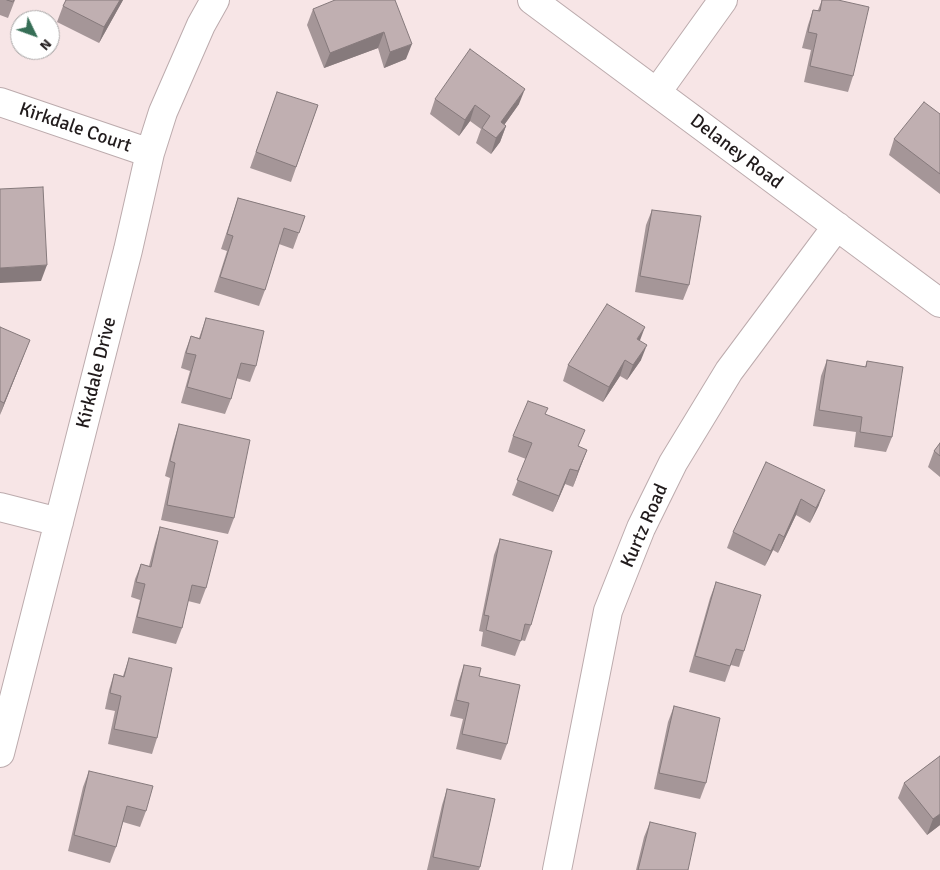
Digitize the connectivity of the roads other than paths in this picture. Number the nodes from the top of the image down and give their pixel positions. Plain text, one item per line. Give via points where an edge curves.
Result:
1 (215, 0) edge
2 (532, 0) edge
3 (723, 0) edge
4 (657, 92) junction
5 (0, 102) edge
6 (150, 154) junction
7 (837, 226) junction
8 (940, 303) edge
9 (0, 507) edge
10 (58, 522) junction
11 (0, 753) edge
12 (557, 870) edge

1 - 6 street, Kirkdale Drive via 163,112
2 - 4 street, Delaney Road
3 - 4 street
4 - 7 street, Delaney Road
5 - 6 street, Kirkdale Court
6 - 10 street, Kirkdale Drive
7 - 8 street, Delaney Road
7 - 12 street, Kurtz Road via 729,371 673,463 641,528 608,611
9 - 10 street
10 - 11 street, Kirkdale Drive

